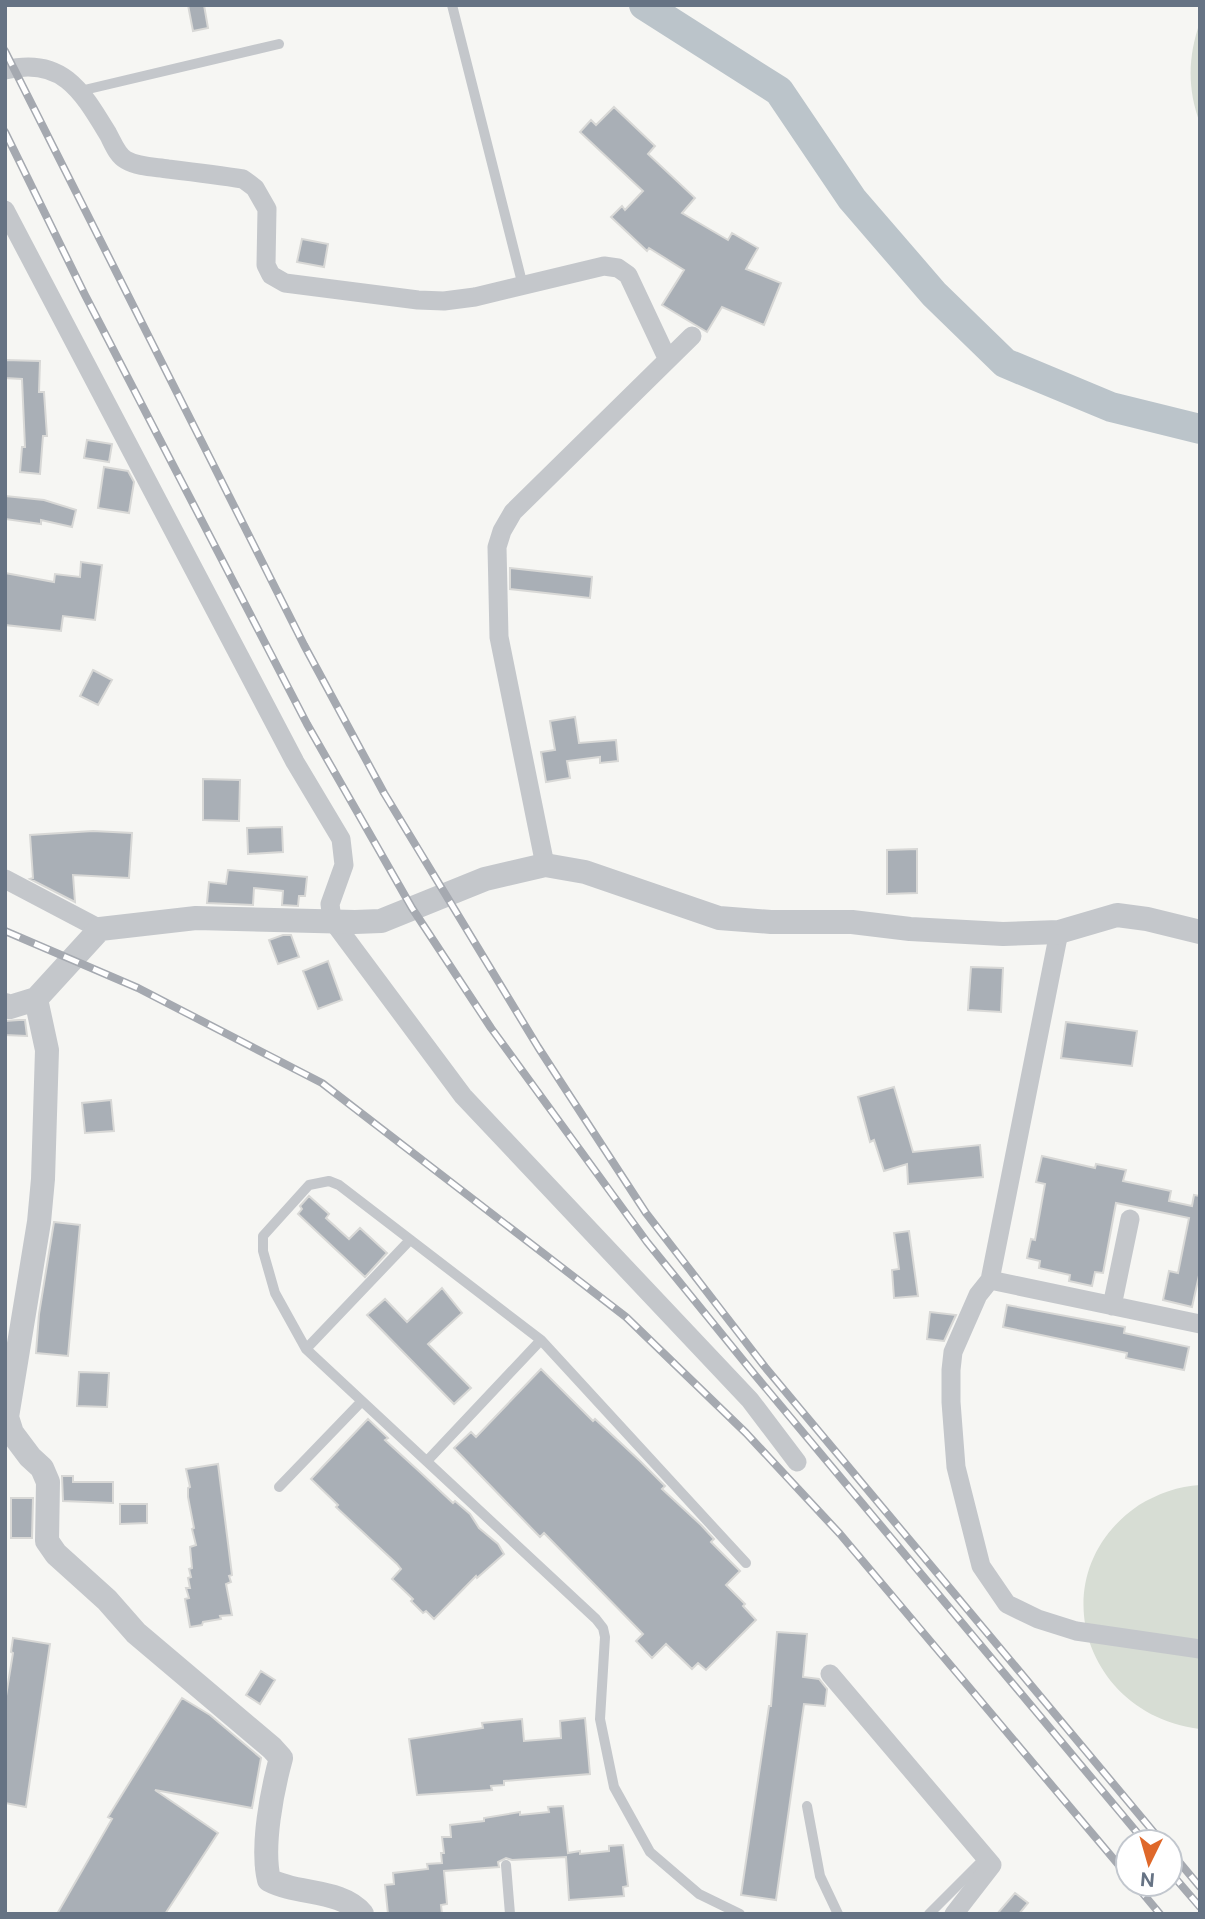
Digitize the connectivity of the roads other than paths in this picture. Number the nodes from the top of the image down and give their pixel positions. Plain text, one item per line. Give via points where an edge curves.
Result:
1 (452, 5) edge
2 (279, 44) dead end
3 (5, 71) edge
4 (80, 90) junction
5 (5, 210) edge
6 (523, 286) junction
7 (692, 335) dead end
8 (667, 358) junction
9 (545, 865) junction
10 (5, 879) edge
11 (332, 920) junction
12 (100, 929) junction
13 (1059, 932) junction
14 (1200, 932) edge
15 (36, 999) junction
16 (5, 1005) edge
17 (1130, 1219) dead end
18 (410, 1240) junction
19 (989, 1280) junction
20 (1112, 1306) junction
21 (1200, 1324) edge
22 (541, 1340) junction
23 (306, 1349) junction
24 (361, 1402) junction
25 (426, 1461) junction
26 (797, 1462) dead end
27 (279, 1487) dead end
28 (746, 1563) dead end
29 (1200, 1649) edge
30 (830, 1674) dead end
31 (807, 1806) dead end
32 (986, 1857) junction
33 (506, 1865) dead end
34 (362, 1914) edge
35 (510, 1914) edge
36 (740, 1914) edge
37 (838, 1914) edge
38 (929, 1914) edge
39 (954, 1914) edge

1 - 6 lane
2 - 4 lane
3 - 4 street via 41,66
4 - 6 street via 126,160 243,179 255,188 267,209 266,265 271,275 285,283 444,301
5 - 11 street via 295,762 341,839 344,865 330,904
6 - 8 street via 604,267 618,268 628,275
7 - 8 street
8 - 9 street via 513,512 497,547 499,637
9 - 11 street via 485,879 381,920
9 - 13 street via 584,872 719,918 1003,934
10 - 12 street
11 - 12 street via 196,918
11 - 26 street via 463,1096 750,1400
12 - 15 street
13 - 14 street via 1117,915
13 - 19 street
15 - 16 street
15 - 34 street via 47,1050 43,1179 8,1417 12,1433 48,1482 47,1541 136,1633 281,1758 265,1863 269,1880 344,1900
17 - 20 street
18 - 22 lane
18 - 23 lane
18 - 23 lane via 340,1185 328,1181 309,1185 262,1236 275,1293
19 - 20 street
19 - 29 street via 953,1352 951,1370 956,1467 981,1566 1007,1604 1038,1619 1076,1631
20 - 21 street
22 - 25 lane
22 - 28 lane
23 - 24 lane
24 - 25 lane
24 - 27 lane
25 - 36 lane via 603,1628 606,1646 600,1719 614,1787 650,1852 699,1895
30 - 32 street
31 - 37 lane via 820,1876
32 - 38 lane
32 - 39 street via 992,1865
33 - 35 lane

